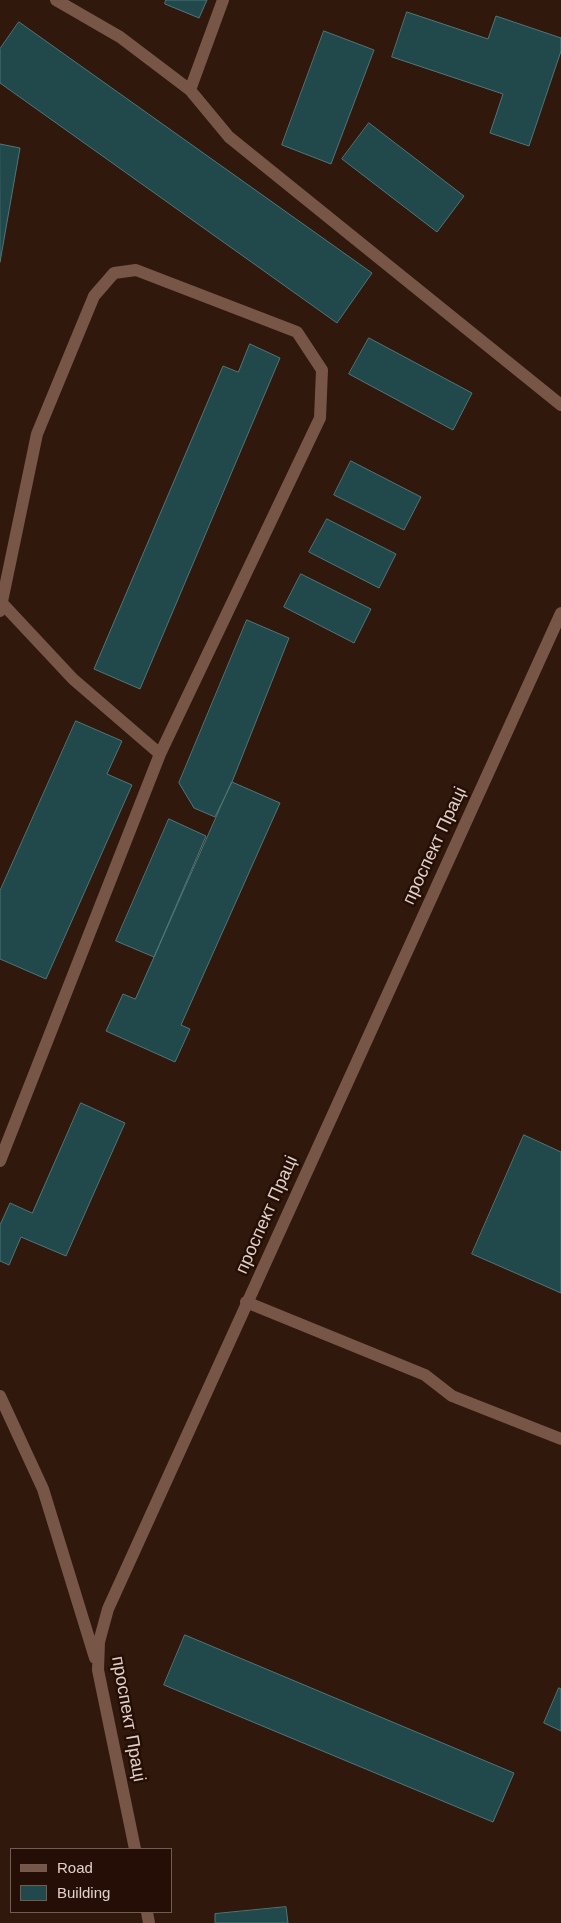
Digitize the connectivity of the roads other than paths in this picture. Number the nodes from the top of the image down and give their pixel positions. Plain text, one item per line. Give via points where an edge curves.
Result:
1 (56, 0) edge
2 (223, 0) edge
3 (190, 90) junction
4 (561, 405) edge
5 (1, 607) edge
6 (561, 613) edge
7 (160, 754) junction
8 (0, 1161) edge
9 (246, 1302) junction
10 (0, 1396) edge
11 (561, 1439) edge
12 (98, 1670) junction
13 (134, 1848) edge

1 - 3 street via 120,37
2 - 3 street
3 - 4 street via 229,137
5 - 7 street via 73,679
5 - 7 street via 37,434 94,296 114,273 136,270 297,332 322,370 320,418
6 - 9 street, проспект Праці
7 - 8 street
9 - 11 street via 426,1375 452,1396
9 - 12 street, проспект Праці via 108,1609 99,1642
10 - 12 street via 43,1489
12 - 13 street, проспект Праці

